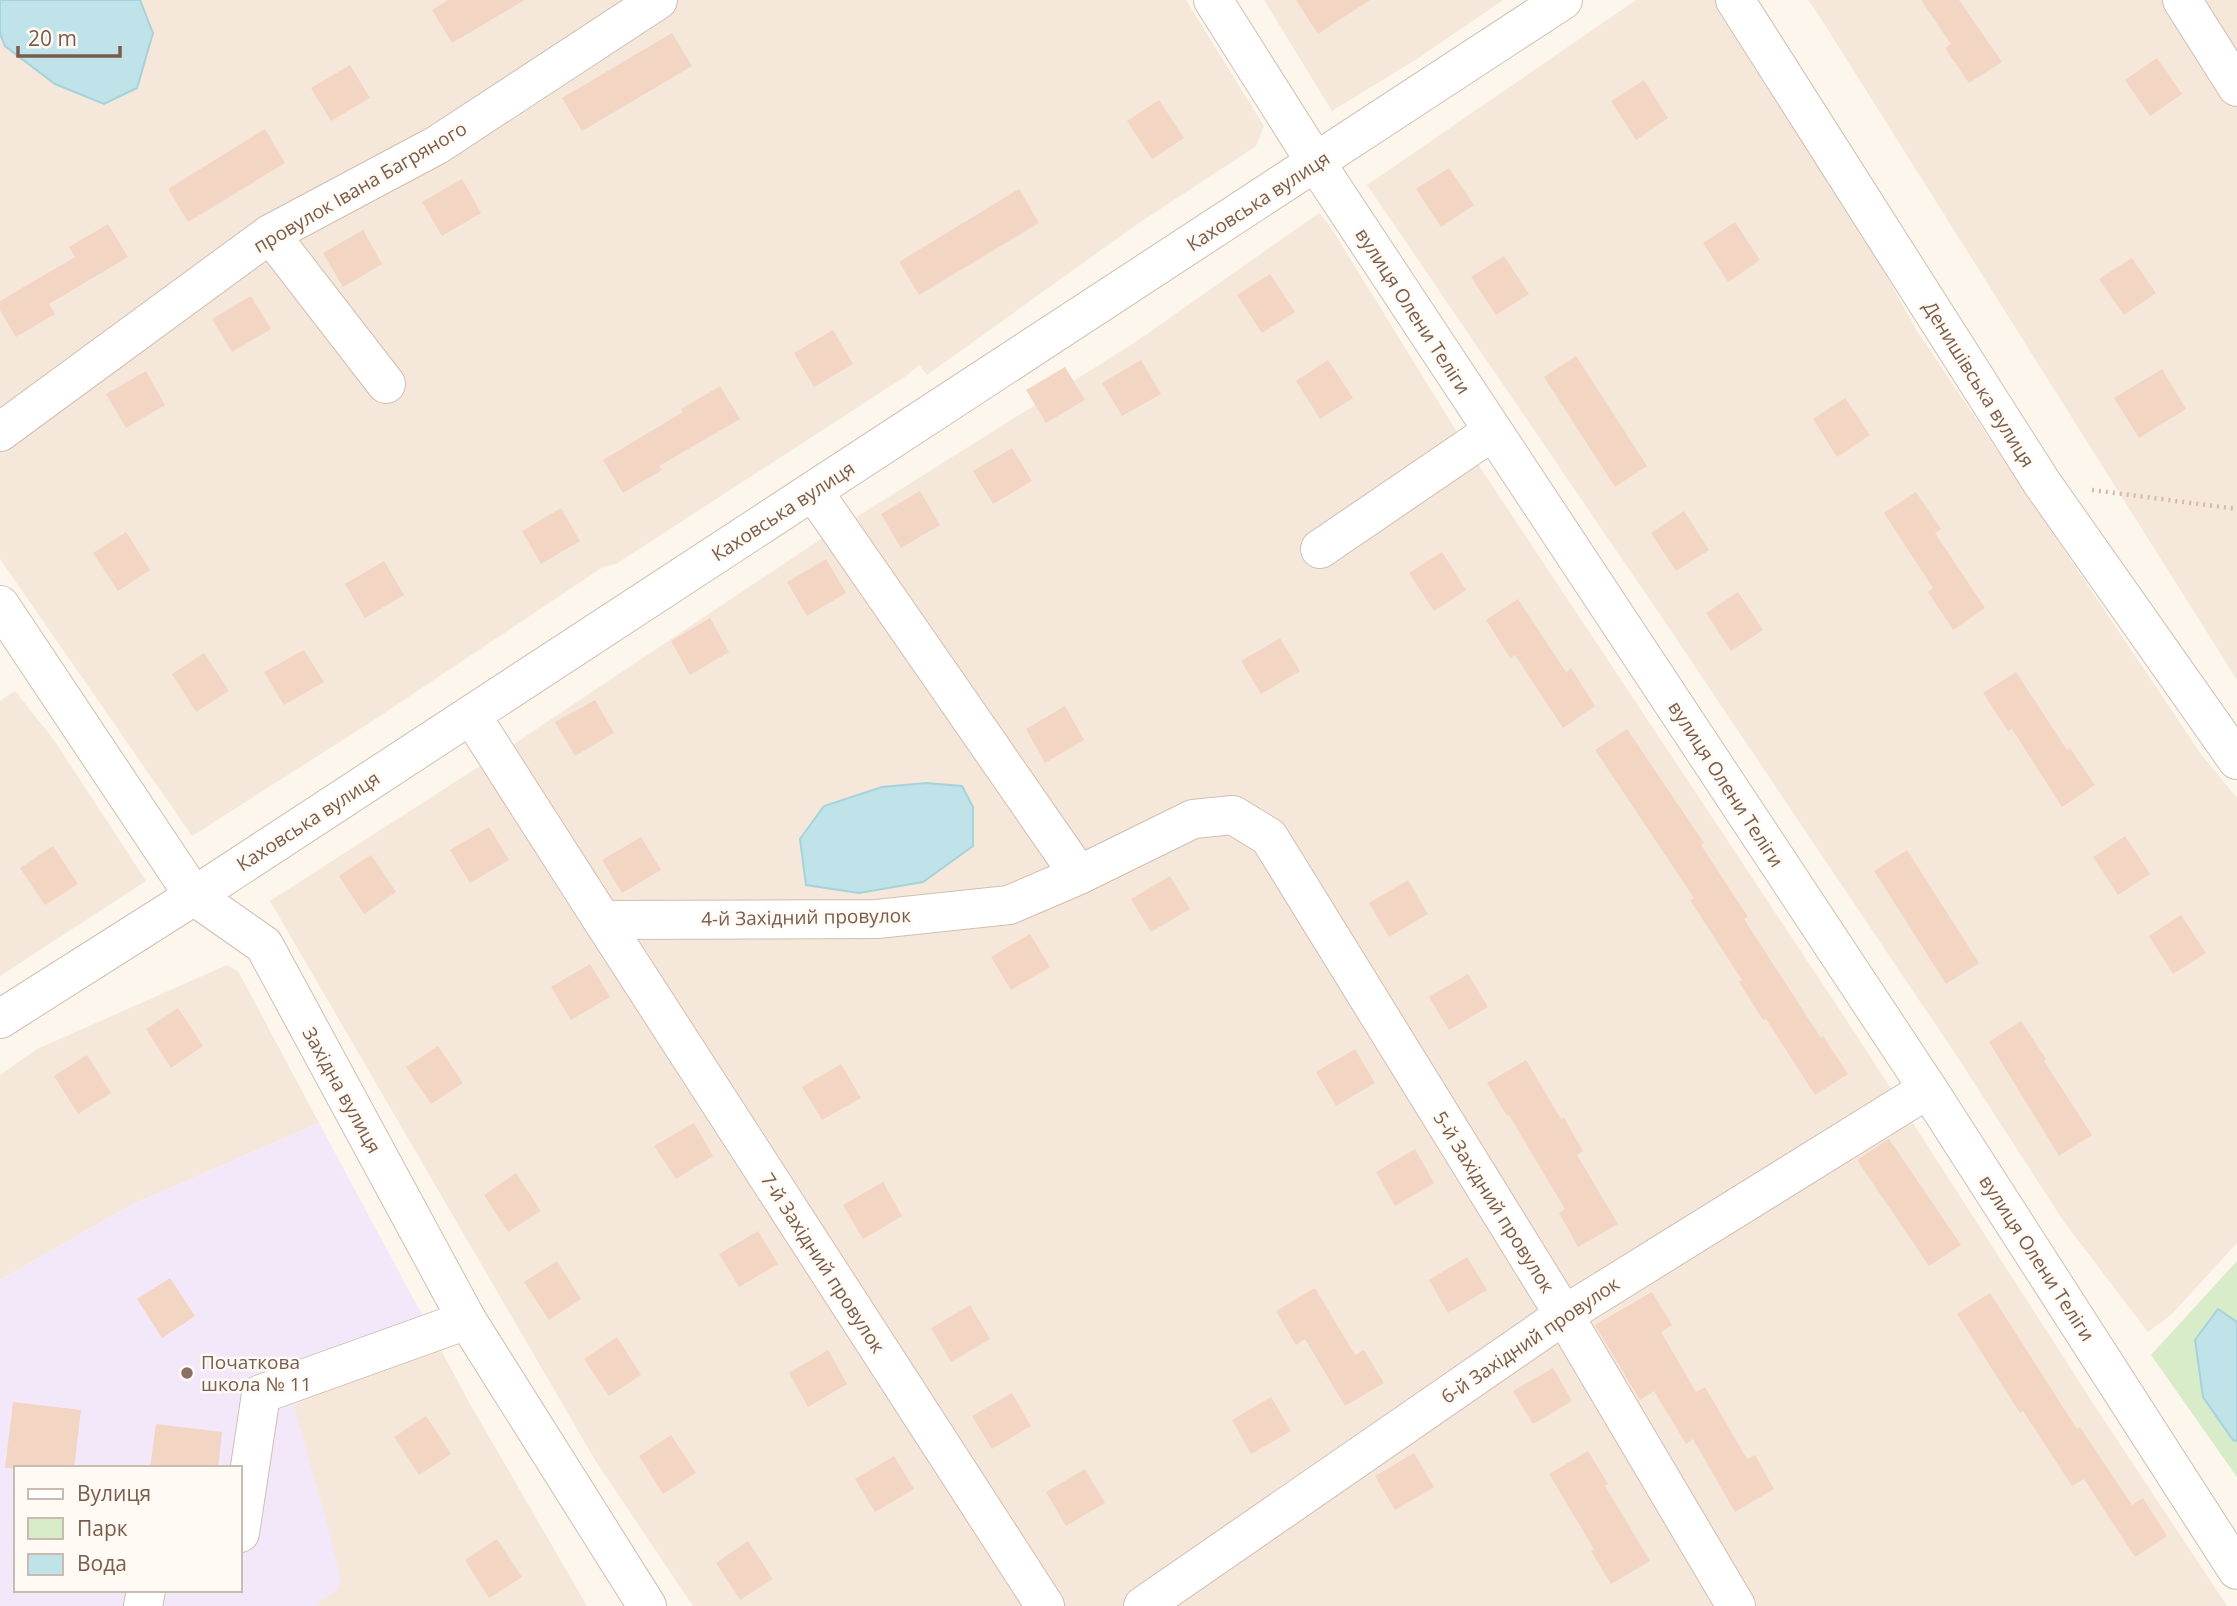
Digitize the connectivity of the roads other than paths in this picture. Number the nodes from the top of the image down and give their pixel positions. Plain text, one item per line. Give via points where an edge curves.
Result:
1 (658, 0) edge
2 (1213, 0) edge
3 (1563, 0) edge
4 (1735, 0) edge
5 (2182, 0) edge
6 (2237, 87) edge
7 (1316, 163) junction
8 (270, 234) junction
9 (386, 384) dead end
10 (1493, 431) junction
11 (0, 432) edge
12 (813, 491) junction
13 (1320, 549) dead end
14 (0, 606) edge
15 (471, 715) junction
16 (2237, 760) edge
17 (1233, 816) joint
18 (1079, 874) junction
19 (194, 896) junction
20 (602, 919) junction
21 (0, 1019) edge
22 (1927, 1089) junction
23 (1564, 1315) junction
24 (467, 1320) junction
25 (242, 1519) edge
26 (2237, 1570) edge
27 (647, 1606) edge
28 (1045, 1606) edge
29 (1143, 1606) edge
30 (1736, 1606) edge

1 - 8 street, провулок Івана Багряного via 437,145
2 - 7 street, вулиця Олени Теліги
3 - 7 street, Каховська вулиця
4 - 16 street, Денишівська вулиця via 2042,483
5 - 6 street
7 - 10 street, вулиця Олени Теліги
7 - 12 street, Каховська вулиця
8 - 9 street
8 - 11 street, провулок Івана Багряного
10 - 13 street
10 - 22 street, вулиця Олени Теліги
12 - 15 street, Каховська вулиця
12 - 18 street
14 - 19 street, Західна вулиця
15 - 19 street, Каховська вулиця
15 - 20 street
17 - 18 street, 4-й Західний провулок via 1193,819
17 - 23 street, 5-й Західний провулок via 1269,838
18 - 20 street, 4-й Західний провулок via 1009,905 877,919
19 - 21 street, Каховська вулиця
19 - 24 street, Західна вулиця via 264,945
20 - 28 street, 7-й Західний провулок
22 - 23 street, 6-й Західний провулок
22 - 26 street, вулиця Олени Теліги
23 - 29 street, 6-й Західний провулок
23 - 30 street, 5-й Західний провулок
24 - 25 street via 261,1394
24 - 27 street, Західна вулиця

